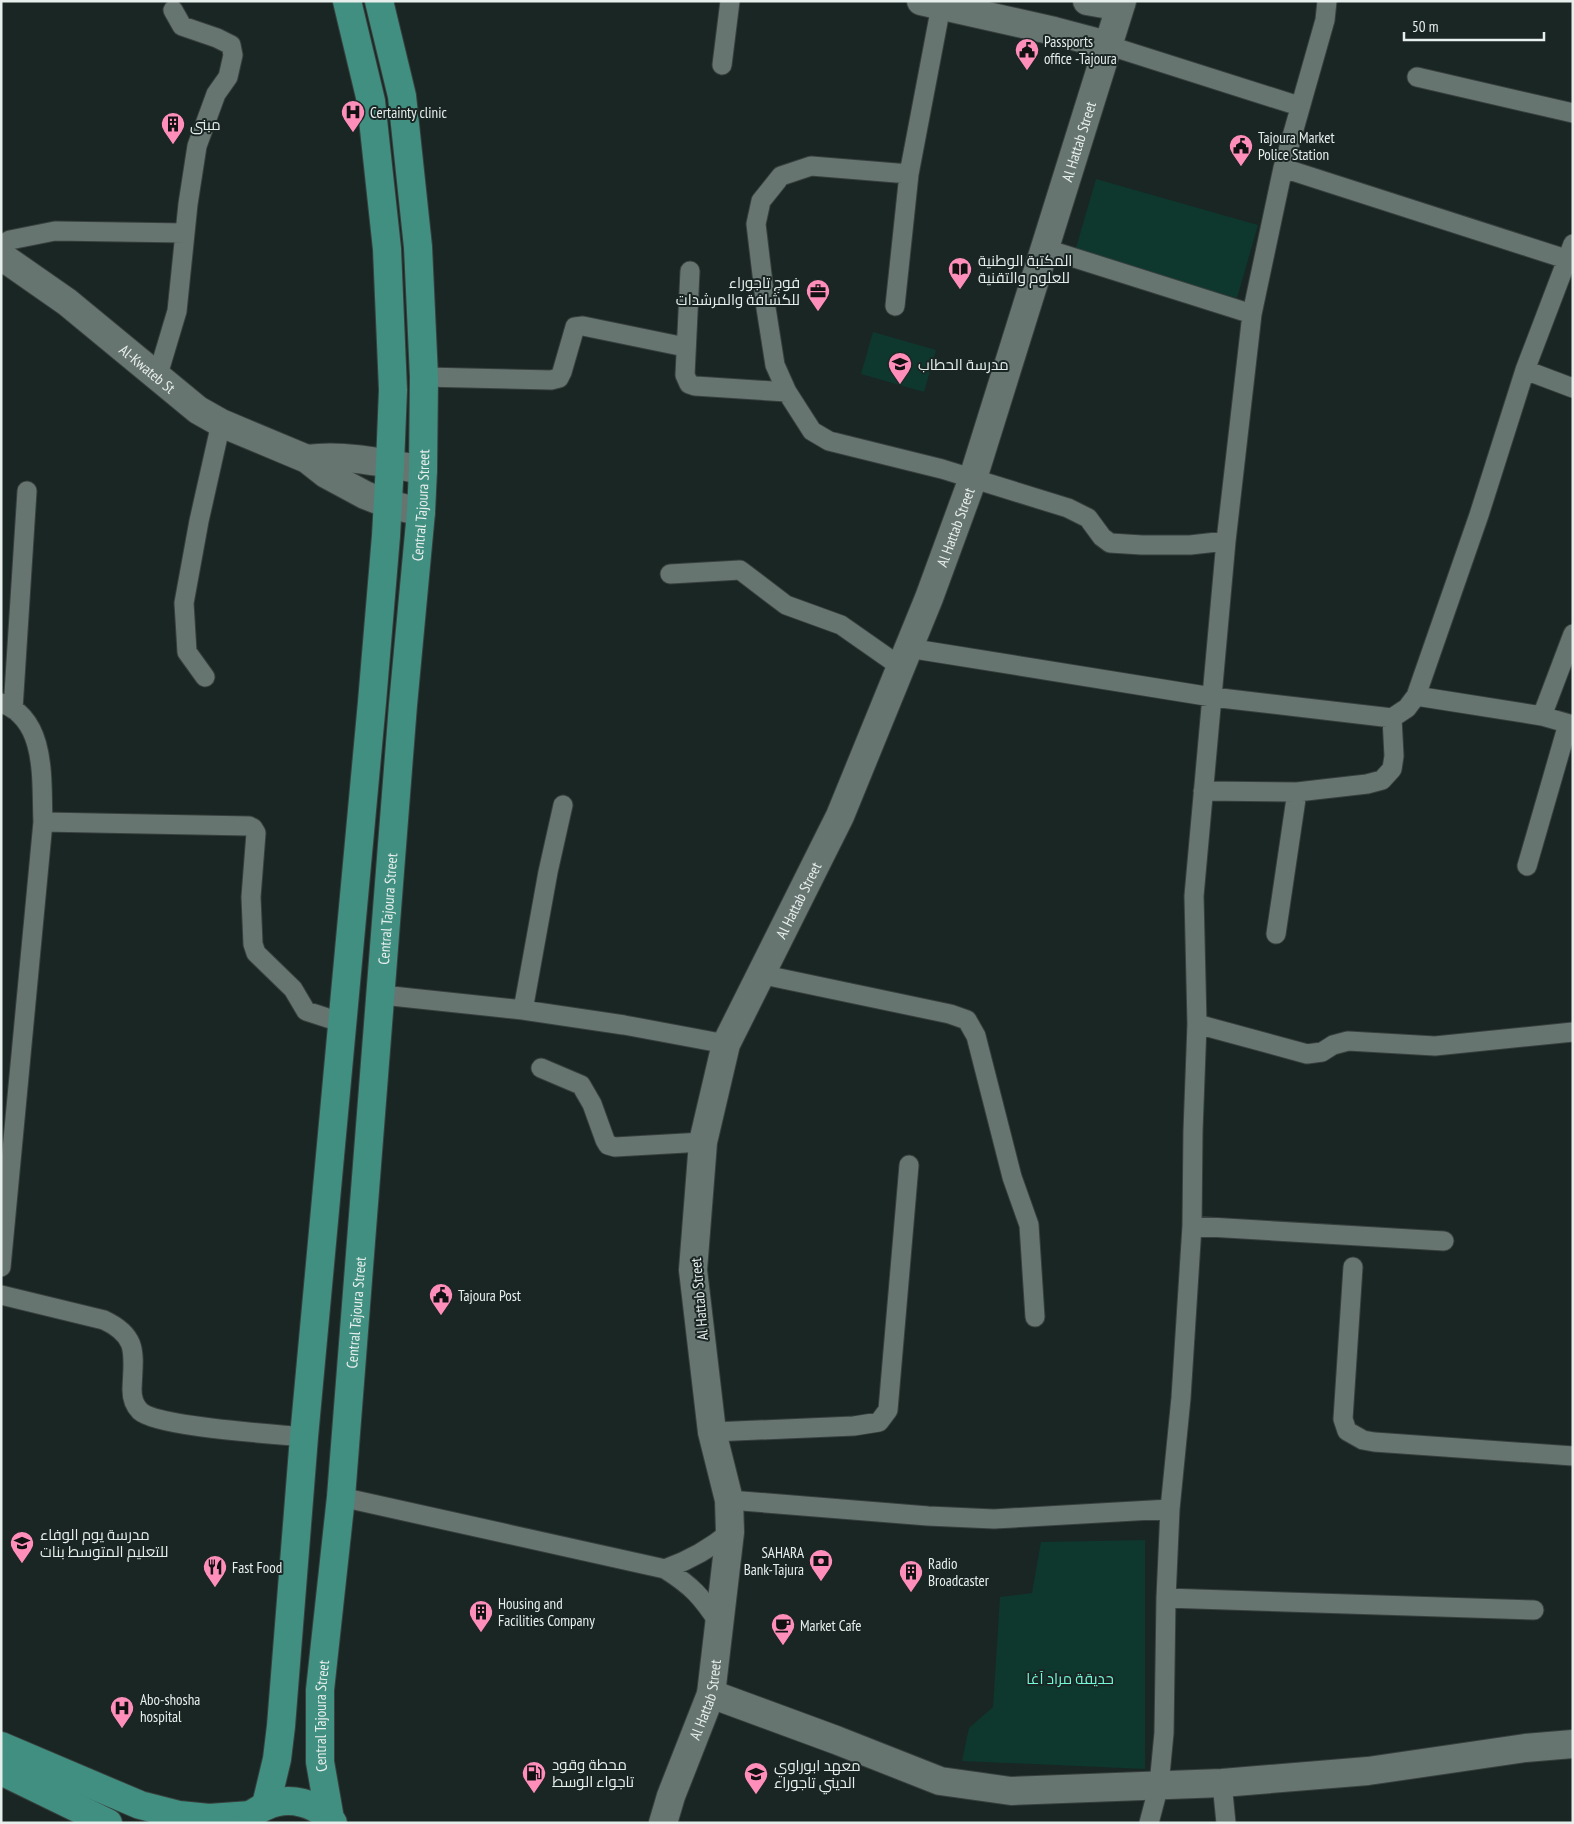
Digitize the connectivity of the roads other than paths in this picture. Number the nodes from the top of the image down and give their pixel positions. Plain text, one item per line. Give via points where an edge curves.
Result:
1 (347, 1) edge
2 (379, 1) edge
3 (730, 1) edge
4 (1087, 1) edge
5 (1327, 1) edge
6 (1121, 2) edge
7 (931, 3) edge
8 (173, 10) dead end
9 (1107, 45) junction
10 (722, 65) dead end
11 (1417, 77) dead end
12 (1299, 106) junction
13 (1573, 114) edge
14 (1283, 168) junction
15 (909, 174) junction
16 (185, 233) junction
17 (1, 246) edge
18 (1043, 248) junction
19 (1570, 252) edge
20 (1, 256) edge
21 (690, 271) dead end
22 (895, 306) dead end
23 (1252, 314) junction
24 (685, 347) junction
25 (1525, 370) junction
26 (424, 377) junction
27 (157, 378) junction
28 (1573, 388) edge
29 (787, 392) junction
30 (221, 423) junction
31 (307, 459) junction
32 (390, 464) junction
33 (423, 470) junction
34 (973, 478) junction
35 (27, 491) dead end
36 (388, 504) junction
37 (421, 512) junction
38 (1226, 541) junction
39 (670, 574) dead end
40 (1573, 634) edge
41 (904, 657) junction
42 (205, 677) dead end
43 (1416, 696) junction
44 (1212, 697) junction
45 (7, 706) edge
46 (1542, 716) junction
47 (1392, 718) junction
48 (1571, 724) edge
49 (1204, 792) junction
50 (1297, 792) junction
51 (563, 805) dead end
52 (43, 822) junction
53 (1527, 866) dead end
54 (1276, 934) dead end
55 (760, 974) junction
56 (382, 995) junction
57 (523, 1010) junction
58 (343, 1023) junction
59 (1197, 1024) junction
60 (1573, 1032) edge
61 (726, 1044) junction
62 (541, 1068) dead end
63 (703, 1142) junction
64 (909, 1165) dead end
65 (1192, 1226) junction
66 (1444, 1241) dead end
67 (1, 1267) edge
68 (1353, 1268) dead end
69 (1, 1295) edge
70 (1035, 1317) dead end
71 (712, 1432) junction
72 (304, 1437) junction
73 (1573, 1456) edge
74 (341, 1497) junction
75 (729, 1500) junction
76 (1170, 1509) junction
77 (730, 1532) junction
78 (665, 1569) junction
79 (1166, 1598) junction
80 (1534, 1610) dead end
81 (719, 1623) junction
82 (711, 1694) junction
83 (1573, 1744) edge
84 (1, 1746) edge
85 (16, 1769) edge
86 (1222, 1783) junction
87 (1158, 1784) junction
88 (254, 1815) edge
89 (332, 1821) edge
90 (108, 1823) edge
91 (662, 1823) edge
92 (1149, 1823) edge
93 (1226, 1823) edge

1 - 32 main road via 371,101 387,249 393,390
2 - 26 main road, Central Tajoura Street via 402,96 418,246
3 - 10 street
4 - 6 street
5 - 12 street via 1314,62
6 - 9 street, Al Hattab Street
7 - 9 street
7 - 15 street
8 - 16 street via 182,26 231,45 233,54 228,77 216,94 197,146
9 - 12 street
9 - 18 street, Al Hattab Street
11 - 13 street
12 - 14 street
14 - 19 street
14 - 23 street
15 - 22 street
15 - 29 street via 811,166 781,176 762,201 756,224 766,308 775,365
16 - 17 street via 55,231 10,240
16 - 27 street via 177,311
18 - 23 street
18 - 34 street, Al Hattab Street
19 - 25 street
20 - 27 street, Al-Kwateb St via 67,302
21 - 24 street
23 - 38 street
24 - 26 street via 582,326 575,327 559,378
24 - 29 street via 685,375 689,384
25 - 28 street
25 - 43 street
26 - 33 main road, Central Tajoura Street
27 - 30 street, Al-Kwateb St via 198,410
29 - 34 street via 812,431 829,441
30 - 31 street, Al-Kwateb St
30 - 42 street via 184,603 187,652
31 - 32 street via 348,457
31 - 36 street via 345,485
32 - 33 street
32 - 36 main road
33 - 37 main road, Central Tajoura Street
34 - 38 street via 1068,508 1088,518 1110,543 1190,545
34 - 41 street, Al Hattab Street
35 - 45 street
36 - 37 street
36 - 58 main road
37 - 56 main road, Central Tajoura Street
38 - 44 street
39 - 41 street via 740,570 786,606 841,625
40 - 46 street
41 - 44 street
41 - 55 street, Al Hattab Street via 840,816
43 - 46 street
43 - 47 street via 1407,708
44 - 47 street
44 - 49 street
45 - 52 street via 23,716 30,726 41,757
46 - 48 street
47 - 50 street via 1392,769 1382,780
48 - 53 street
49 - 50 street
49 - 59 street via 1194,896
50 - 54 street
51 - 57 street
52 - 58 street via 253,828 256,833 251,897 256,953 293,989 306,1010
52 - 67 street
55 - 61 street, Al Hattab Street
55 - 70 street via 967,1020 976,1036 1012,1177 1029,1224
56 - 57 street
56 - 74 main road, Central Tajoura Street
57 - 61 street
58 - 72 main road
59 - 60 street via 1306,1054 1322,1052 1348,1041 1435,1046
59 - 65 street
61 - 63 street, Al Hattab Street
62 - 63 street via 581,1085 608,1145
63 - 71 street, Al Hattab Street via 693,1270
64 - 71 street via 888,1410 879,1422 854,1426
65 - 66 street
65 - 76 street
68 - 73 street via 1344,1419 1347,1431 1374,1442
69 - 72 street via 115,1325 133,1348 132,1395 140,1410 148,1416 176,1423
71 - 75 street, Al Hattab Street
72 - 88 main road via 277,1759
74 - 78 street
74 - 89 main road, Central Tajoura Street via 320,1690 320,1762
75 - 76 street via 994,1519
75 - 77 street, Al Hattab Street
76 - 79 street
77 - 78 street via 702,1553
77 - 81 street, Al Hattab Street
78 - 81 street via 694,1589
79 - 80 street
79 - 87 street via 1166,1706
81 - 82 street, Al Hattab Street
82 - 87 street via 940,1781 1011,1791
82 - 91 street, Al Hattab Street
83 - 86 street via 1368,1771
84 - 85 main road
85 - 88 main road via 179,1815
85 - 90 main road
86 - 87 street
86 - 93 street
87 - 92 street
88 - 89 main road via 283,1801 300,1802 316,1808

